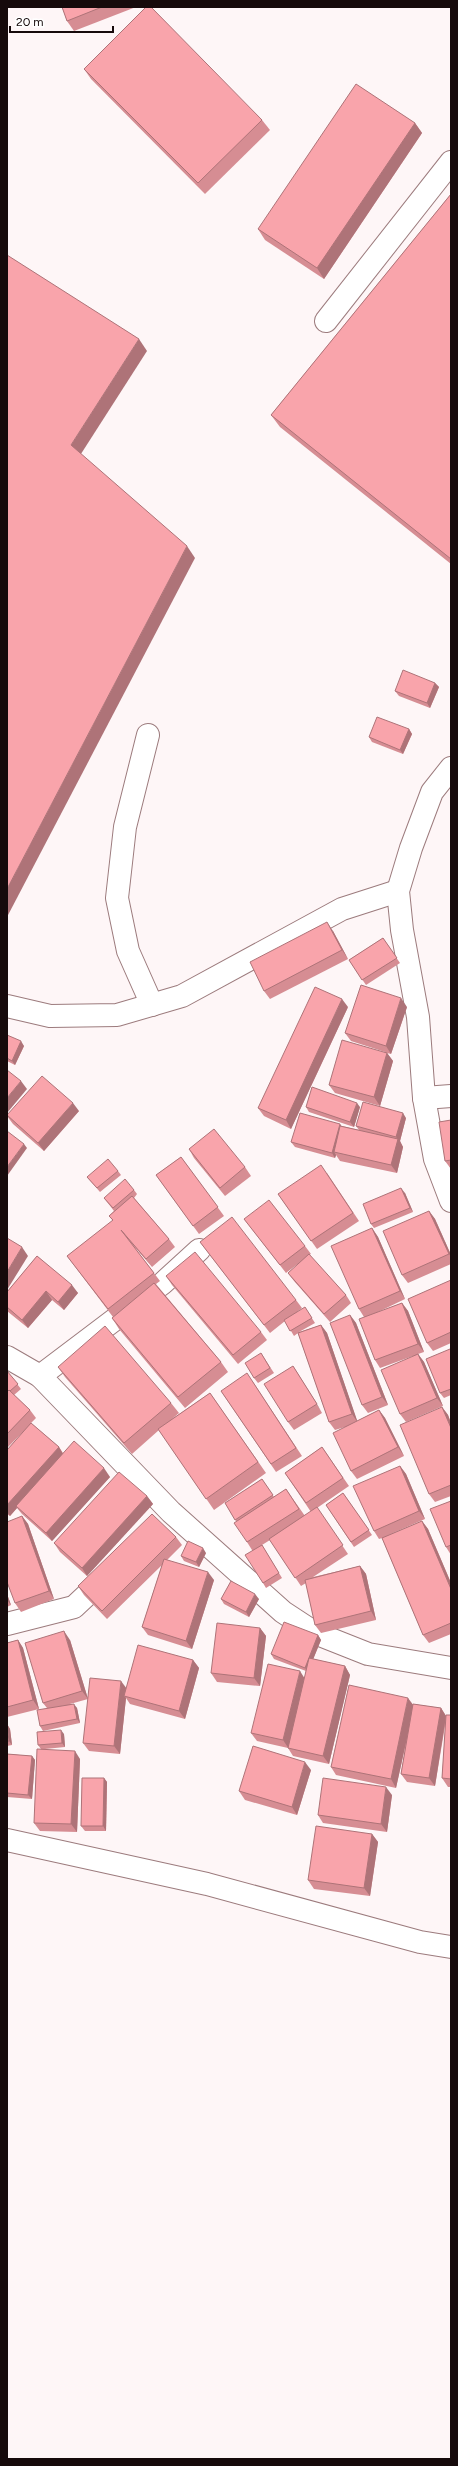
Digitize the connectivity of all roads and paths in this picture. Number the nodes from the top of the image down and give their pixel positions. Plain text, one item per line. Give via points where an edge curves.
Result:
1 (448, 172) edge
2 (326, 322) dead end
3 (148, 735) dead end
4 (451, 768) edge
5 (398, 891) junction
6 (152, 1005) junction
7 (7, 1006) edge
8 (451, 1096) edge
9 (424, 1098) junction
10 (451, 1201) edge
11 (198, 1250) dead end
12 (7, 1356) edge
13 (40, 1376) junction
14 (171, 1512) junction
15 (155, 1528) edge
16 (123, 1560) edge
17 (7, 1624) edge
18 (451, 1668) edge
19 (7, 1840) edge
20 (451, 1947) edge

1 - 2 street
3 - 6 street via 124,827 117,898 128,951
4 - 5 street via 432,792
5 - 6 street via 342,909 182,996
5 - 9 street via 402,930 418,1017
6 - 7 street via 117,1015 57,1016
8 - 9 street
9 - 10 street via 435,1159
11 - 13 street via 163,1283
12 - 13 street
13 - 14 street
14 - 15 street
14 - 18 street via 283,1612 315,1633 368,1654
16 - 17 street via 74,1608
19 - 20 street via 208,1884 420,1942

